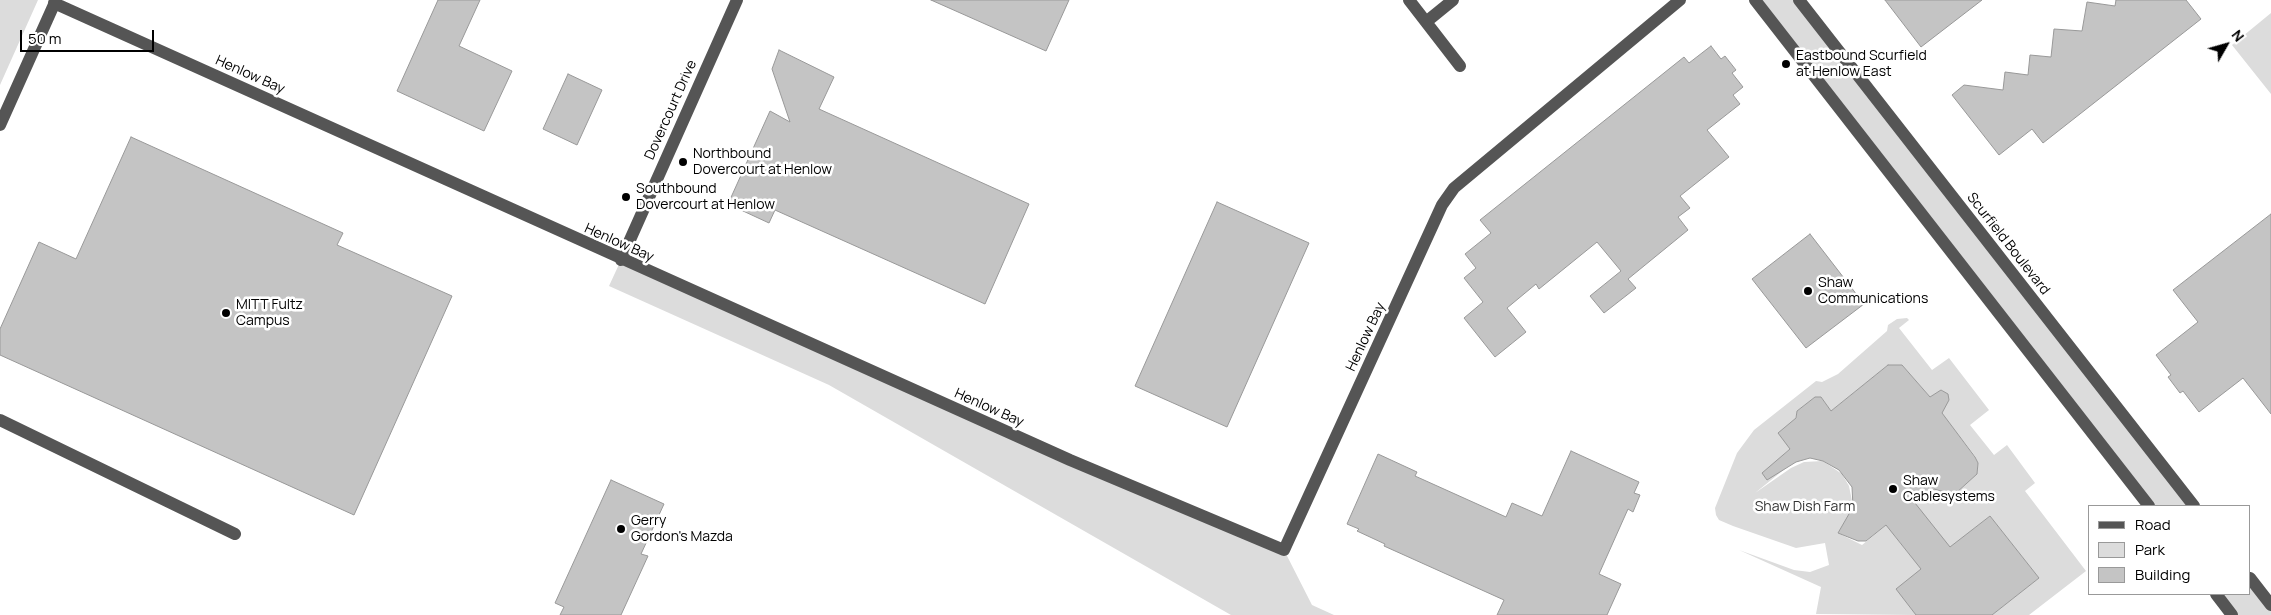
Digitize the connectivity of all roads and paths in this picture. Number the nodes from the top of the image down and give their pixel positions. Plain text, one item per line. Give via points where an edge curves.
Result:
1 (737, 0) edge
2 (1409, 0) edge
3 (1453, 0) edge
4 (1680, 0) edge
5 (1755, 0) edge
6 (1799, 0) edge
7 (55, 2) edge
8 (1426, 22) junction
9 (1460, 66) dead end
10 (0, 125) edge
11 (621, 260) junction
12 (0, 420) edge
13 (2148, 505) edge
14 (2193, 505) edge
15 (234, 534) dead end
16 (2251, 579) edge
17 (2217, 595) edge
18 (2271, 605) edge
19 (2232, 615) edge

1 - 11 street, Dovercourt Drive
2 - 8 street
3 - 8 street
4 - 11 street, Henlow Bay via 1454,188 1442,205 1284,550 1070,460
5 - 13 street
6 - 14 street, Scurfield Boulevard
7 - 10 street
7 - 11 street, Henlow Bay
8 - 9 street
12 - 15 street
16 - 18 street
17 - 19 street

